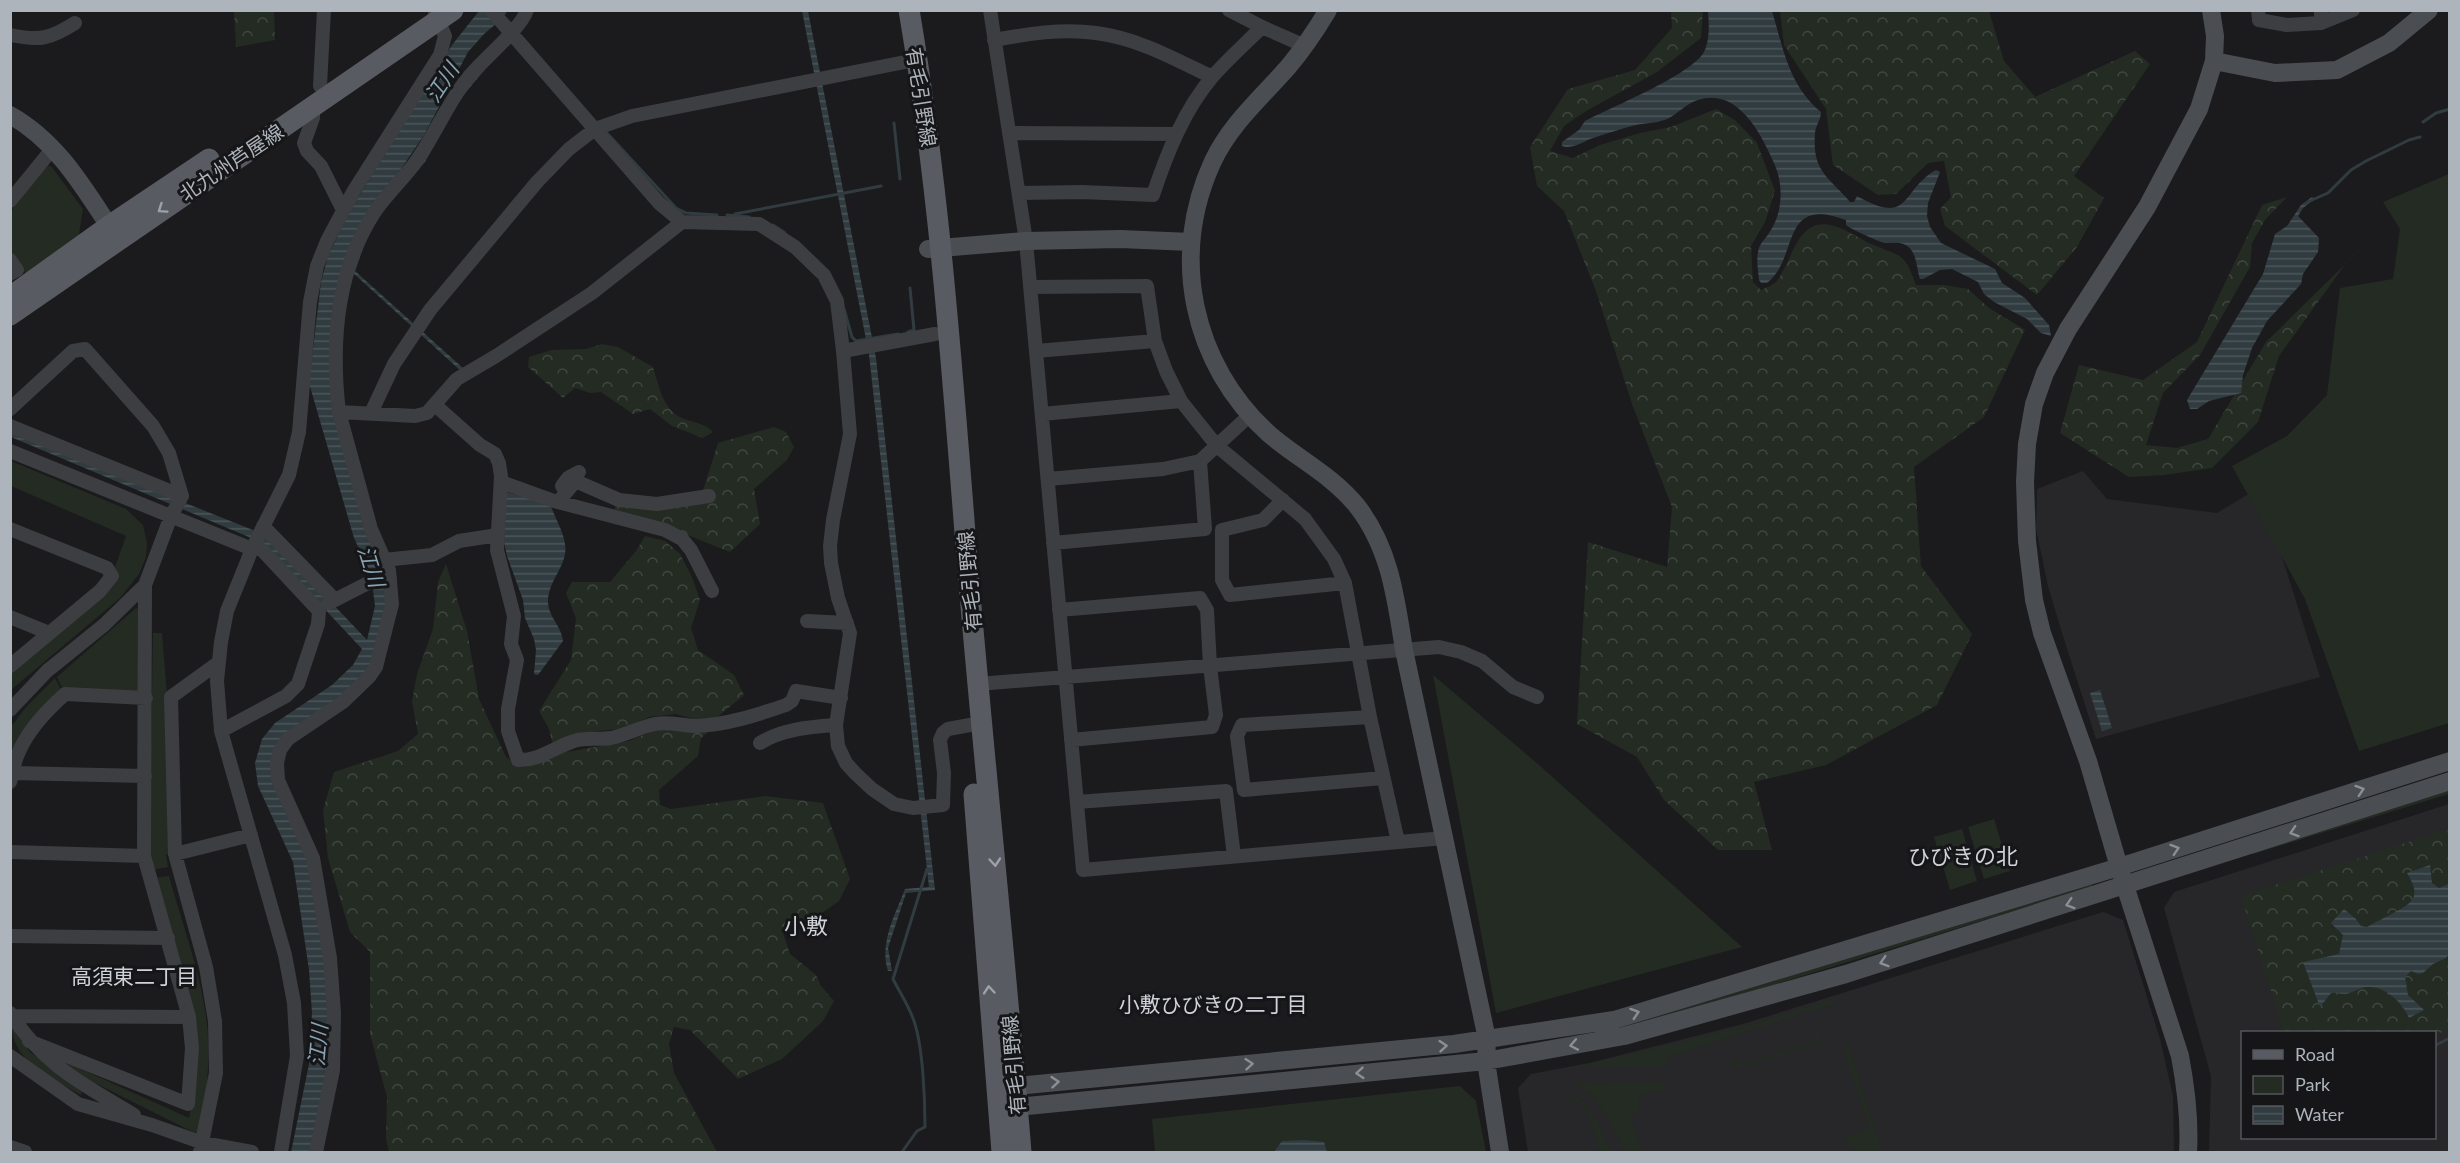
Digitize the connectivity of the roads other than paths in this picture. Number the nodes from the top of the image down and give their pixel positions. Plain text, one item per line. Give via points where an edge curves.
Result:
1 (324, 10) edge
2 (491, 10) edge
3 (527, 10) edge
4 (896, 10) edge
5 (909, 10) edge
6 (990, 10) edge
7 (1229, 10) edge
8 (1328, 10) edge
9 (2211, 10) edge
10 (2258, 10) edge
11 (2353, 10) edge
12 (2429, 10) edge
13 (440, 13) edge
14 (2321, 17) edge
15 (75, 23) dead end
16 (1262, 27) junction
17 (506, 28) junction
18 (10, 35) edge
19 (994, 40) junction
20 (1305, 46) junction
21 (2214, 61) junction
22 (905, 62) junction
23 (1212, 77) junction
24 (320, 86) junction
25 (313, 106) junction
26 (10, 115) edge
27 (595, 129) junction
28 (1009, 133) junction
29 (1176, 134) junction
30 (53, 148) junction
31 (1018, 193) junction
32 (11, 200) edge
33 (343, 210) junction
34 (682, 222) junction
35 (114, 233) junction
36 (1026, 240) junction
37 (1191, 242) junction
38 (935, 249) junction
39 (10, 260) edge
40 (10, 274) edge
41 (1030, 287) junction
42 (14, 303) edge
43 (10, 324) edge
44 (935, 334) junction
45 (1155, 341) junction
46 (843, 351) junction
47 (1036, 351) junction
48 (1181, 401) junction
49 (435, 405) junction
50 (10, 409) edge
51 (339, 412) junction
52 (371, 413) junction
53 (1042, 414) junction
54 (1250, 415) junction
55 (10, 426) edge
56 (1217, 446) junction
57 (10, 452) edge
58 (1200, 461) junction
59 (579, 472) dead end
60 (1048, 479) junction
61 (501, 482) junction
62 (182, 496) junction
63 (709, 496) dead end
64 (1283, 500) junction
65 (556, 501) junction
66 (171, 516) junction
67 (262, 528) junction
68 (10, 529) edge
69 (498, 535) junction
70 (1053, 543) junction
71 (254, 546) junction
72 (384, 560) junction
73 (390, 578) junction
74 (1345, 583) junction
75 (145, 585) junction
76 (712, 591) dead end
77 (334, 599) junction
78 (1059, 609) junction
79 (319, 612) junction
80 (10, 617) edge
81 (807, 621) dead end
82 (847, 623) junction
83 (49, 633) junction
84 (1404, 650) junction
85 (1357, 654) junction
86 (218, 663) junction
87 (10, 666) edge
88 (1209, 666) junction
89 (1065, 678) junction
90 (978, 684) junction
91 (1537, 697) dead end
92 (146, 698) junction
93 (841, 698) junction
94 (10, 710) edge
95 (1370, 717) junction
96 (975, 723) junction
97 (836, 725) junction
98 (221, 731) junction
99 (1071, 740) junction
100 (760, 743) dead end
101 (2450, 761) edge
102 (12, 777) edge
103 (145, 777) junction
104 (1383, 778) junction
105 (2450, 781) edge
106 (1077, 802) junction
107 (250, 835) junction
108 (1444, 838) junction
109 (1398, 842) junction
110 (10, 852) edge
111 (175, 854) junction
112 (144, 856) junction
113 (1234, 856) junction
114 (2119, 867) junction
115 (2126, 886) junction
116 (10, 936) edge
117 (168, 938) junction
118 (11, 1015) edge
119 (189, 1017) junction
120 (1487, 1039) junction
121 (29, 1041) junction
122 (12, 1056) edge
123 (1486, 1062) junction
124 (1006, 1089) junction
125 (1017, 1107) junction
126 (152, 1125) junction
127 (10, 1147) edge
128 (202, 1148) edge
129 (25, 1152) edge
130 (252, 1152) edge
131 (281, 1152) edge
132 (316, 1152) edge
133 (1002, 1152) edge
134 (1021, 1152) edge
135 (1500, 1152) edge
136 (2188, 1152) edge

1 - 24 street
2 - 17 street
3 - 17 street via 521,25
4 - 22 main road, 有毛引野線
5 - 38 main road, 有毛引野線 via 932,162
6 - 19 street
7 - 16 street
8 - 20 street
9 - 21 street
10 - 14 street via 2259,20 2287,25
11 - 14 street
12 - 21 street via 2389,43 2337,70 2275,73
13 - 24 main road, 北九州芦屋線
13 - 25 main road, 北九州芦屋線
13 - 33 street via 445,36 440,55
15 - 18 street via 48,39
16 - 20 street
16 - 23 street
17 - 27 street
17 - 51 street via 456,94 418,159 375,212 358,243 348,269 336,334
19 - 23 street via 1033,33 1094,32 1159,51
19 - 28 street
20 - 37 street via 1233,127 1213,161 1198,204
21 - 114 street via 2206,92 2188,133 2045,373 2027,444 2027,541 2034,600
22 - 27 street via 632,116
22 - 38 main road, 有毛引野線
23 - 29 street
24 - 35 main road, 北九州芦屋線
25 - 33 street via 314,118 304,143 321,166
25 -> 35 main road, 北九州芦屋線
26 - 30 street
27 - 34 street via 659,203
27 - 52 street via 537,182 430,310 394,364
28 - 29 street
28 - 31 street
29 - 31 street via 1153,195
30 - 32 street
30 - 35 street
31 - 36 street
33 - 67 street via 318,266 310,302 299,432 289,475
34 - 46 street via 759,224 795,248 824,275 837,301
34 - 49 street via 592,293 457,379
35 - 42 main road, 北九州芦屋線
35 - 42 main road, 北九州芦屋線 via 40,278
36 - 37 street
36 - 38 street
36 - 41 street
37 - 54 street via 1196,313 1208,352 1225,383
38 - 44 main road, 有毛引野線
38 - 90 main road, 有毛引野線
39 - 40 street via 17,270
41 - 45 street via 1147,286
41 - 47 street
42 - 43 street
44 - 46 street
44 - 96 main road, 有毛引野線
45 - 47 street
45 - 48 street
46 - 82 street via 850,434 830,546 838,598
47 - 53 street
48 - 53 street
48 - 56 street
49 - 52 street via 427,413 415,416
49 - 61 street via 495,454
50 - 62 street via 73,351 85,349 153,426 169,453
51 - 52 street
51 - 72 street via 371,529
53 - 60 street
54 - 56 street
54 - 84 street via 1271,436 1335,482 1373,529 1394,589
55 - 62 street
56 - 58 street
56 - 64 street
57 - 66 street
58 - 60 street via 1163,469
58 - 70 street via 1205,529
59 - 65 street via 568,478
60 - 70 street
61 - 65 street
61 - 69 street
62 - 66 street
63 - 65 street via 657,504 619,500 574,483
64 - 74 street via 1320,537
64 - 74 street via 1263,520 1222,531 1222,580 1230,595
65 - 76 street via 682,538
66 - 71 street
66 - 75 street
67 - 71 street
67 - 77 street
68 - 83 street via 107,568 112,576 100,591
69 - 72 street via 459,541 432,555
69 - 93 street via 497,550 514,616 511,644 516,660 508,731 518,760 576,740 627,735 653,724 694,726 730,721 786,705 796,690
70 - 78 street
71 - 79 street via 263,550
71 - 86 street via 226,611
72 - 73 street
73 - 77 street via 372,581
73 - 132 street via 392,604 376,667 343,702 288,739 277,763 278,780 313,858 330,958 333,1070
74 - 85 street
75 - 92 street
75 - 94 street via 104,625 47,671
77 - 79 street
78 - 88 street via 1200,598 1207,610
78 - 89 street
79 - 98 street via 297,684 286,696
80 - 83 street
81 - 82 street
82 - 93 street via 850,633
83 - 87 street
84 - 85 street
84 - 91 street via 1438,647 1461,652 1482,661 1513,687
84 - 108 street
85 - 88 street
85 - 95 street
86 - 98 street
86 - 111 street via 171,697
88 - 89 street
88 - 99 street via 1216,715 1212,727
89 - 90 street
89 - 99 street
90 - 96 main road, 有毛引野線
92 - 102 street via 65,694 25,740
92 - 103 street
93 - 97 street
95 - 104 street
95 - 104 street via 1242,725 1237,736 1244,790
96 - 97 street via 948,729 940,740 943,805 913,808 894,804 851,768 838,746
96 - 124 main road, 有毛引野線
97 - 100 street via 807,727
98 - 107 street
99 - 106 street
114 -> 101 street
102 - 103 street
103 - 112 street
104 - 109 street
105 -> 115 street
106 - 113 street via 1226,791
106 - 113 street via 1083,870
107 - 111 street
107 - 131 street via 285,955 294,1003 297,1056
108 - 109 street
108 - 120 street
109 - 113 street
110 - 112 street
111 - 128 street via 206,968 215,1021 216,1073
112 - 117 street
114 - 115 street
120 -> 114 street via 1614,1020
115 -> 123 street via 1846,974 1690,1018 1624,1036
115 - 136 street via 2180,1056 2190,1126
116 - 117 street
117 - 119 street
118 - 119 street
118 - 121 street
119 - 121 street via 192,1048 188,1104
120 - 123 street
124 -> 120 street
121 - 126 street via 62,1071
122 - 126 street via 78,1104
123 -> 125 street
123 - 135 street
124 - 125 main road, 有毛引野線
124 - 133 main road, 有毛引野線
125 - 134 main road, 有毛引野線
126 - 128 street
127 - 129 street
128 - 130 street

